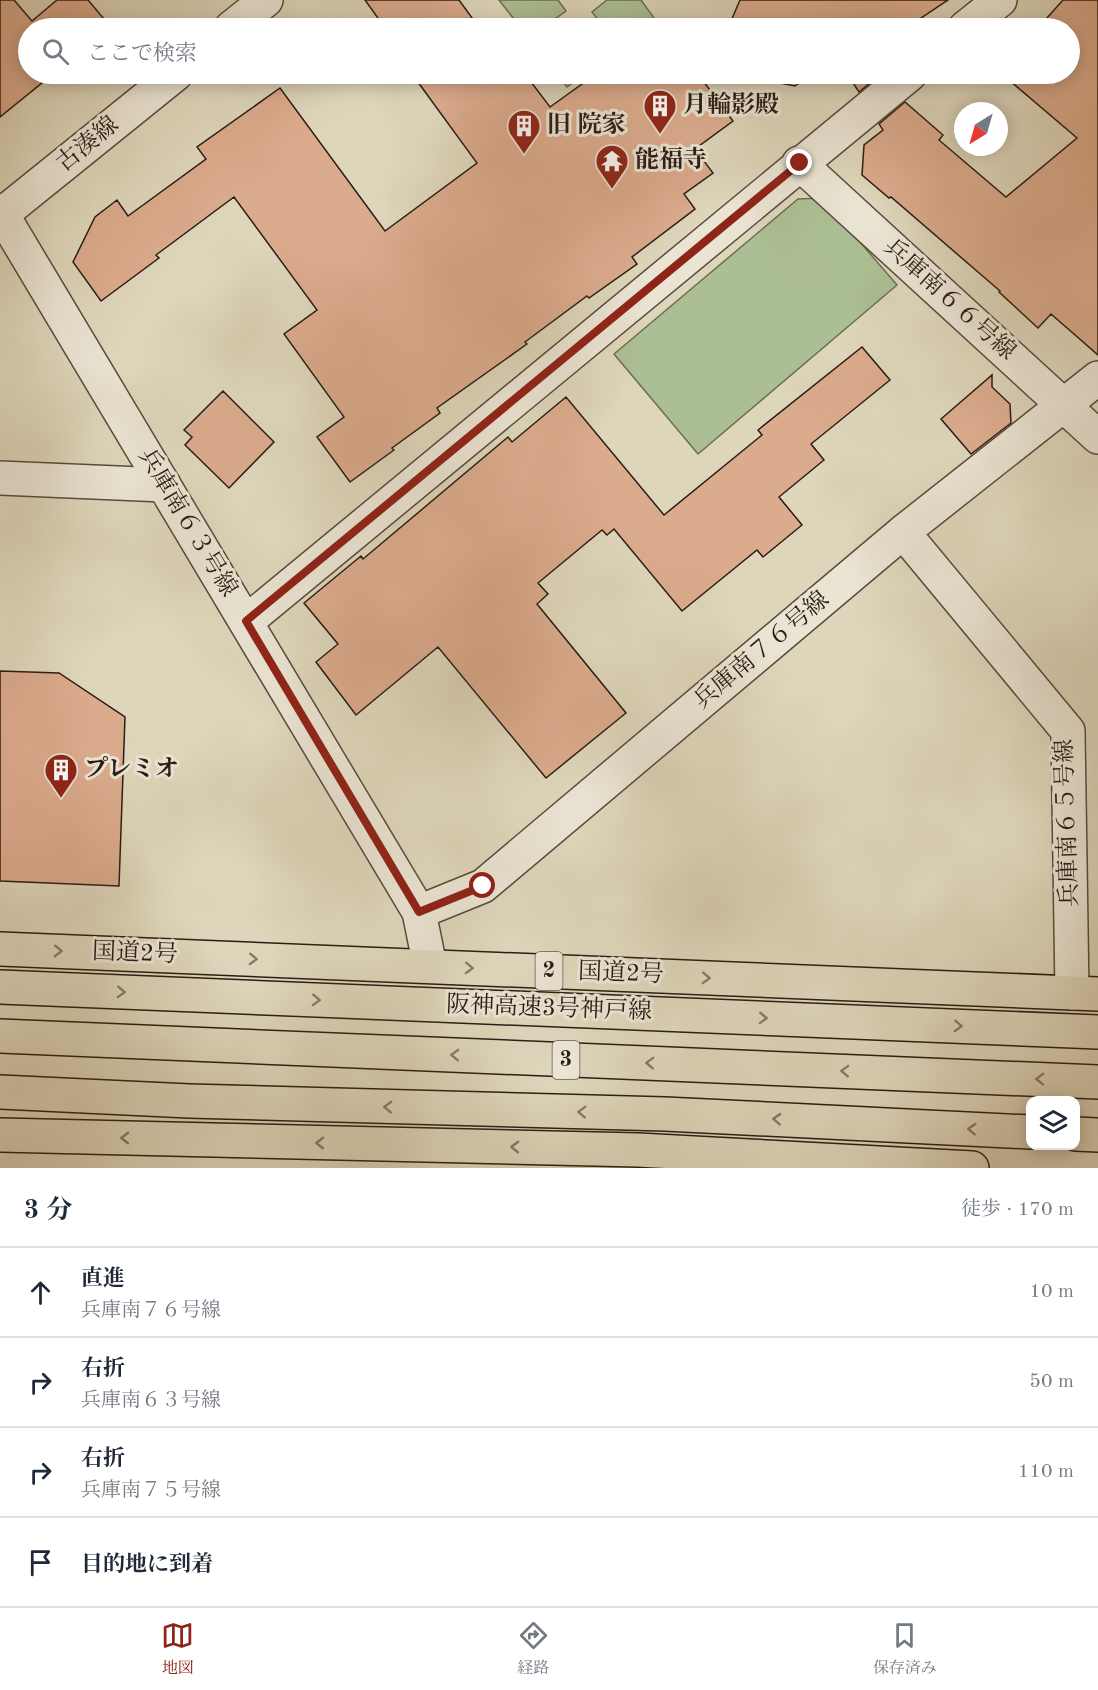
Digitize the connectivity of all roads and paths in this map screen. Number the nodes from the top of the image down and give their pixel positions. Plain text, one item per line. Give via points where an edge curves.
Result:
1 (266, 0) edge
2 (1000, 0) edge
3 (244, 18) edge
4 (978, 18) edge
5 (164, 84) edge
6 (898, 84) edge
7 (800, 163) junction
8 (1, 214) edge
9 (1098, 378) edge
10 (1064, 405) junction
11 (1098, 437) edge
12 (0, 478) edge
13 (164, 485) junction
14 (903, 532) junction
15 (246, 621) junction
16 (419, 912) junction
17 (0, 949) edge
18 (430, 966) junction
19 (0, 987) edge
20 (1085, 993) edge
21 (1098, 1032) edge
22 (0, 1036) edge
23 (1098, 1082) edge
24 (0, 1092) edge
25 (1026, 1131) edge
26 (1080, 1134) edge
27 (0, 1135) edge
28 (1098, 1135) edge
29 (637, 1159) edge
30 (972, 1168) edge

1 - 3 street
2 - 4 street
5 - 8 street, 古湊線
6 - 7 street
7 - 10 street, 兵庫南６６号線
7 - 15 street
8 - 13 street, 兵庫南６３号線
9 - 10 street, 兵庫南７６号線
10 - 11 street, 兵庫南６６号線
10 - 14 street, 兵庫南７６号線
12 - 13 street
13 - 15 street, 兵庫南６３号線
14 - 16 street, 兵庫南７６号線 via 483,886
14 - 20 street, 兵庫南６５号線 via 1068,731
15 - 16 street, 兵庫南６３号線
16 - 18 street, 兵庫南６３号線
17 -> 18 highway, 国道2号 / 2
18 -> 20 highway, 国道2号 / 2
19 -> 21 highway, 阪神高速3号神戸線 / 3
23 -> 22 highway, 3
25 -> 24 highway, 3 via 665,1114
26 - 28 highway
29 -> 27 highway
29 - 30 highway

